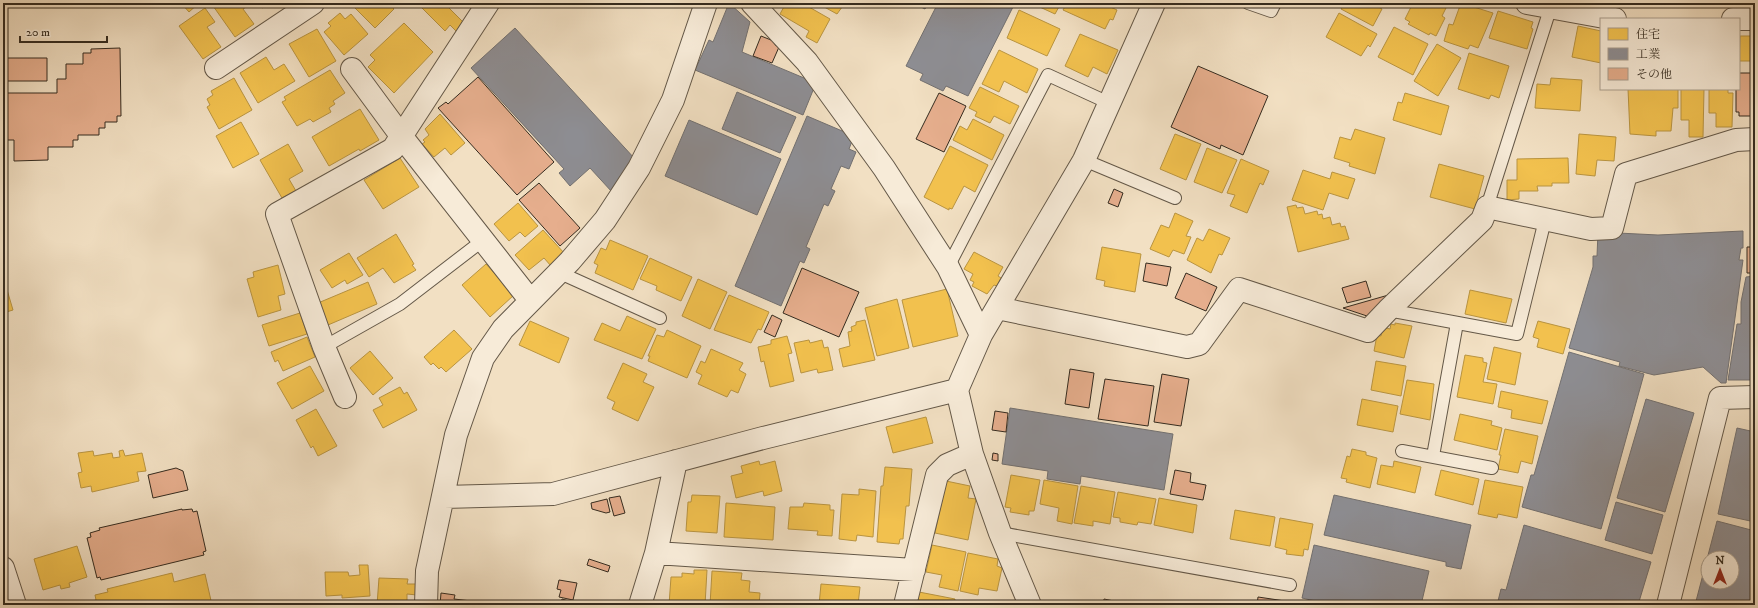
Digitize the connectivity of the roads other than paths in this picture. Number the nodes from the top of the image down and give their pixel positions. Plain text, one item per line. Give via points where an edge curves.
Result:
1 (313, 3) edge
2 (488, 3) edge
3 (706, 3) edge
4 (752, 3) edge
5 (1154, 3) edge
6 (1248, 3) edge
7 (1275, 3) edge
8 (1527, 3) edge
9 (1552, 6) edge
10 (1610, 18) edge
11 (1740, 19) edge
12 (1755, 19) edge
13 (216, 68) dead end
14 (352, 69) dead end
15 (1109, 103) junction
16 (402, 137) junction
17 (1755, 139) edge
18 (1084, 160) junction
19 (1175, 198) dead end
20 (1487, 208) junction
21 (1545, 220) junction
22 (482, 241) junction
23 (948, 267) junction
24 (558, 272) junction
25 (530, 300) junction
26 (996, 308) junction
27 (1388, 310) junction
28 (660, 318) dead end
29 (1457, 323) junction
30 (981, 335) junction
31 (324, 347) junction
32 (957, 390) junction
33 (345, 397) dead end
34 (1755, 397) edge
35 (1402, 451) dead end
36 (972, 454) junction
37 (1433, 456) junction
38 (676, 461) junction
39 (1492, 468) dead end
40 (444, 497) junction
41 (1000, 533) junction
42 (656, 552) junction
43 (914, 570) junction
44 (4, 578) edge
45 (1290, 585) dead end
46 (15, 605) edge
47 (426, 605) edge
48 (640, 605) edge
49 (905, 605) edge
50 (1030, 605) edge
51 (1668, 605) edge

1 - 13 street
2 - 16 street
3 - 24 street via 672,100 639,168 605,220
4 - 23 street via 807,62 884,168
5 - 15 street
6 - 7 lane via 1272,11
8 - 9 street
9 - 10 street
9 - 20 lane
11 - 12 street
14 - 16 street
15 - 18 street
15 - 23 lane via 1048,75
16 - 22 street
16 - 31 street via 393,148 277,214
17 - 21 street via 1736,140 1626,174 1612,228 1591,229
18 - 19 lane
18 - 26 street
20 - 21 street
20 - 27 street via 1482,220
21 - 29 lane via 1517,334
22 - 25 street
22 - 31 lane via 400,304
23 - 30 street
24 - 25 street
24 - 28 lane
25 - 40 street via 503,329 483,358 456,435
26 - 27 street via 1187,347 1199,344 1239,289 1368,331
26 - 30 street
27 - 29 lane
29 - 37 lane
30 - 32 street
31 - 33 street
32 - 36 street
32 - 38 street
34 - 51 street via 1720,398
35 - 37 lane
36 - 41 street
36 - 43 street via 947,465 937,475
37 - 39 lane
38 - 40 street via 553,494
38 - 42 street
40 - 47 street via 427,571
41 - 45 lane
41 - 50 street
42 - 43 street
42 - 48 street
43 - 49 street
44 - 46 street

